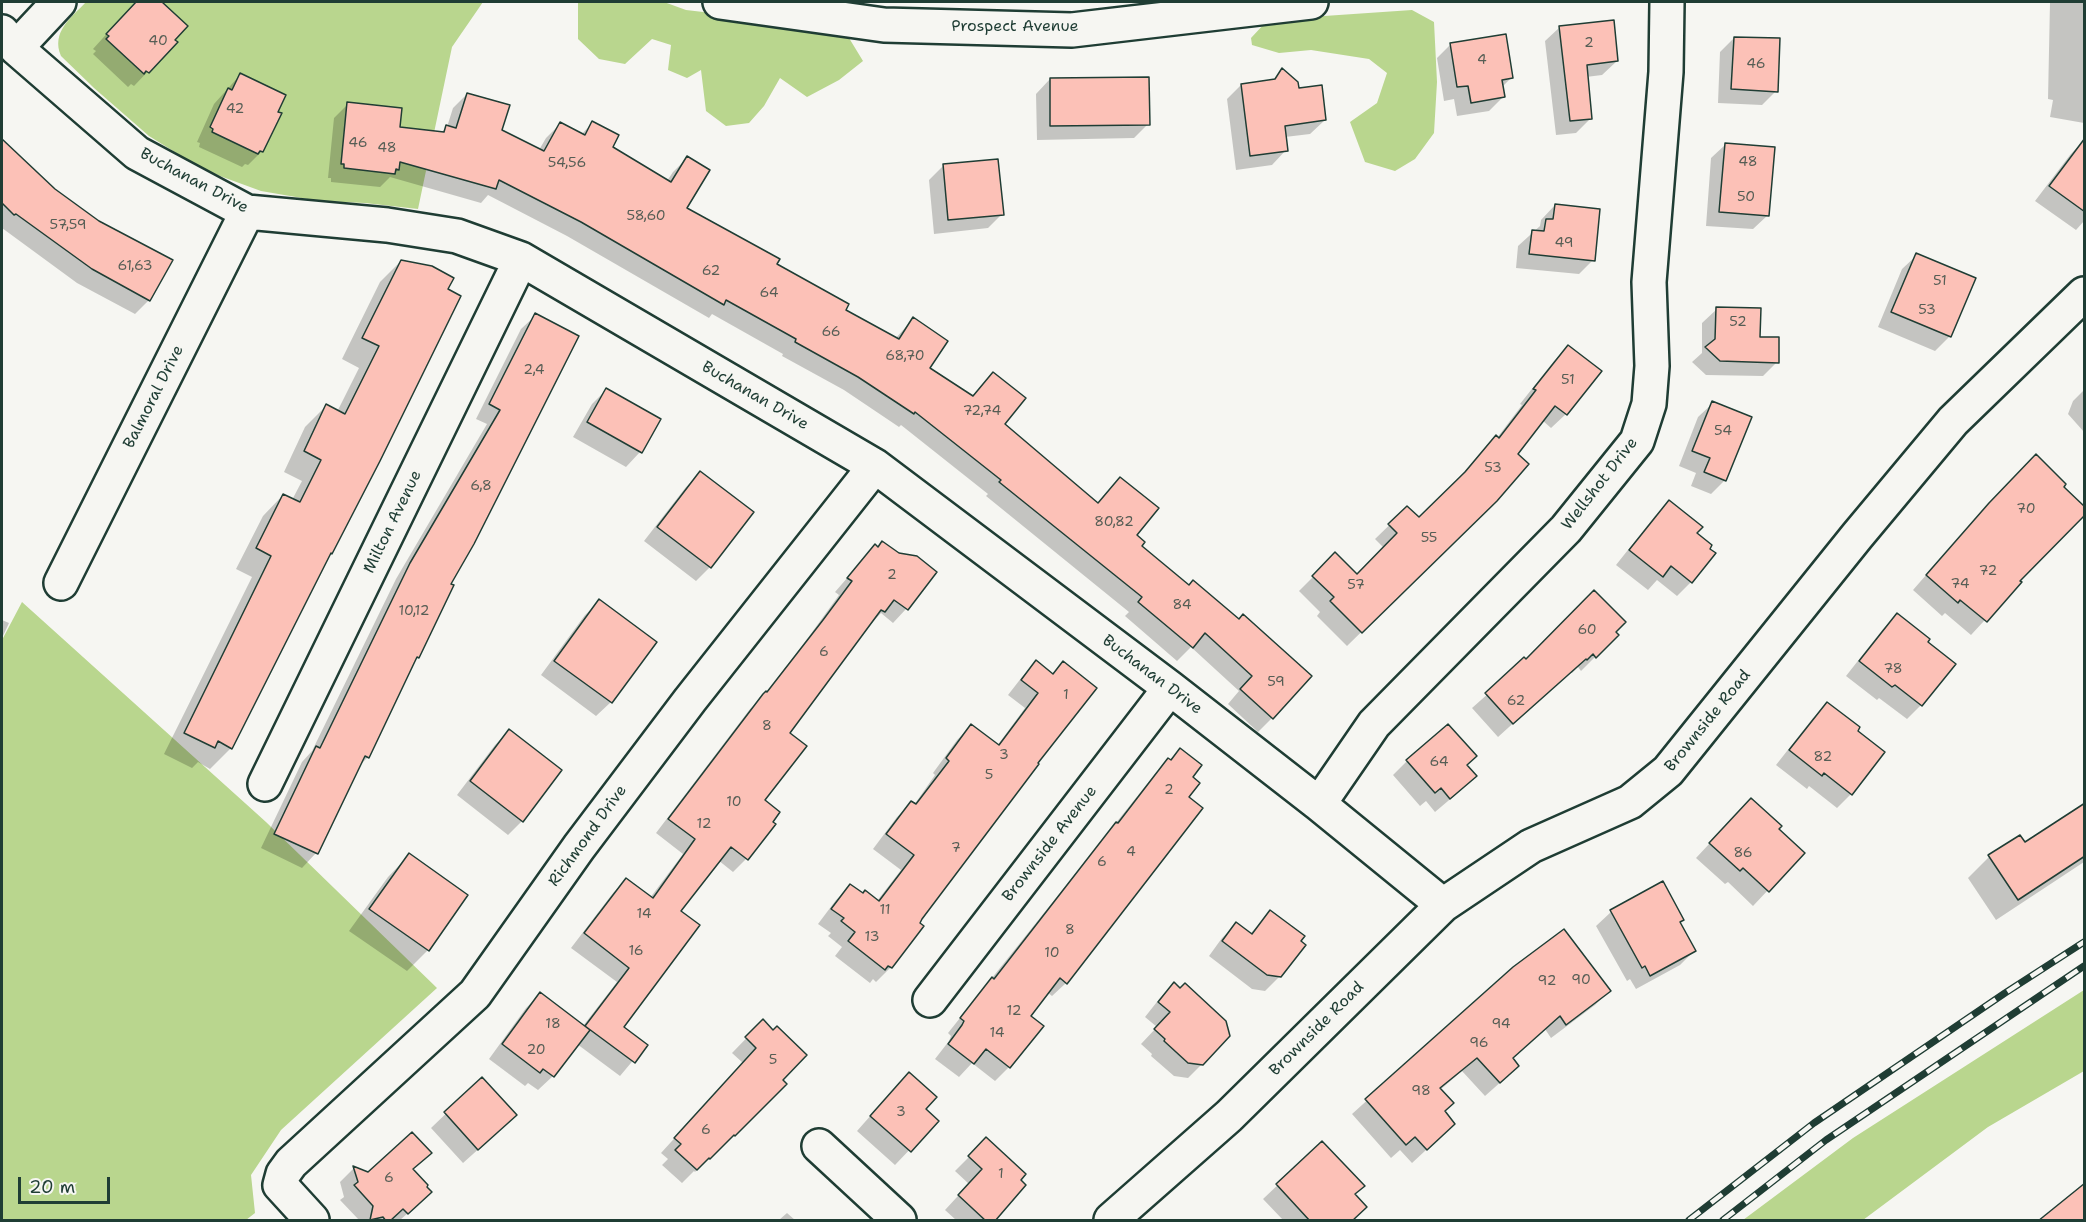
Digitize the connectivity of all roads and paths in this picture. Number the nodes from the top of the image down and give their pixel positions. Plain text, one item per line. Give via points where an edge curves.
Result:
1 (58, 2) edge
2 (720, 2) edge
3 (1311, 2) edge
4 (1667, 2) edge
5 (9, 40) edge
6 (247, 212) junction
7 (520, 259) junction
8 (2085, 294) edge
9 (875, 466) junction
10 (61, 583) dead end
11 (1170, 688) junction
12 (265, 784) dead end
13 (1319, 804) junction
14 (1443, 905) junction
15 (930, 1000) dead end
16 (819, 1146) dead end
17 (312, 1221) edge
18 (899, 1221) edge
19 (1111, 1221) edge

1 - 5 street
2 - 3 street, Prospect Avenue via 884,25 1072,30
4 - 13 street, Wellshot Drive via 1666,72 1649,282 1652,366 1649,404 1637,441 1566,529 1374,724
5 - 6 street, Buchanan Drive via 137,153
6 - 7 street, Buchanan Drive via 457,236
6 - 10 street, Balmoral Drive
7 - 9 street, Buchanan Drive
7 - 12 street, Milton Avenue
8 - 14 street, Brownside Road via 1953,421 1668,771 1630,802 1531,846
9 - 11 street, Buchanan Drive
9 - 17 street, Richmond Drive via 585,838 474,994 291,1163 280,1185
11 - 13 street, Buchanan Drive
11 - 15 street, Brownside Avenue
13 - 14 street, Buchanan Drive
14 - 19 street, Brownside Road via 1229,1116
16 - 18 street

